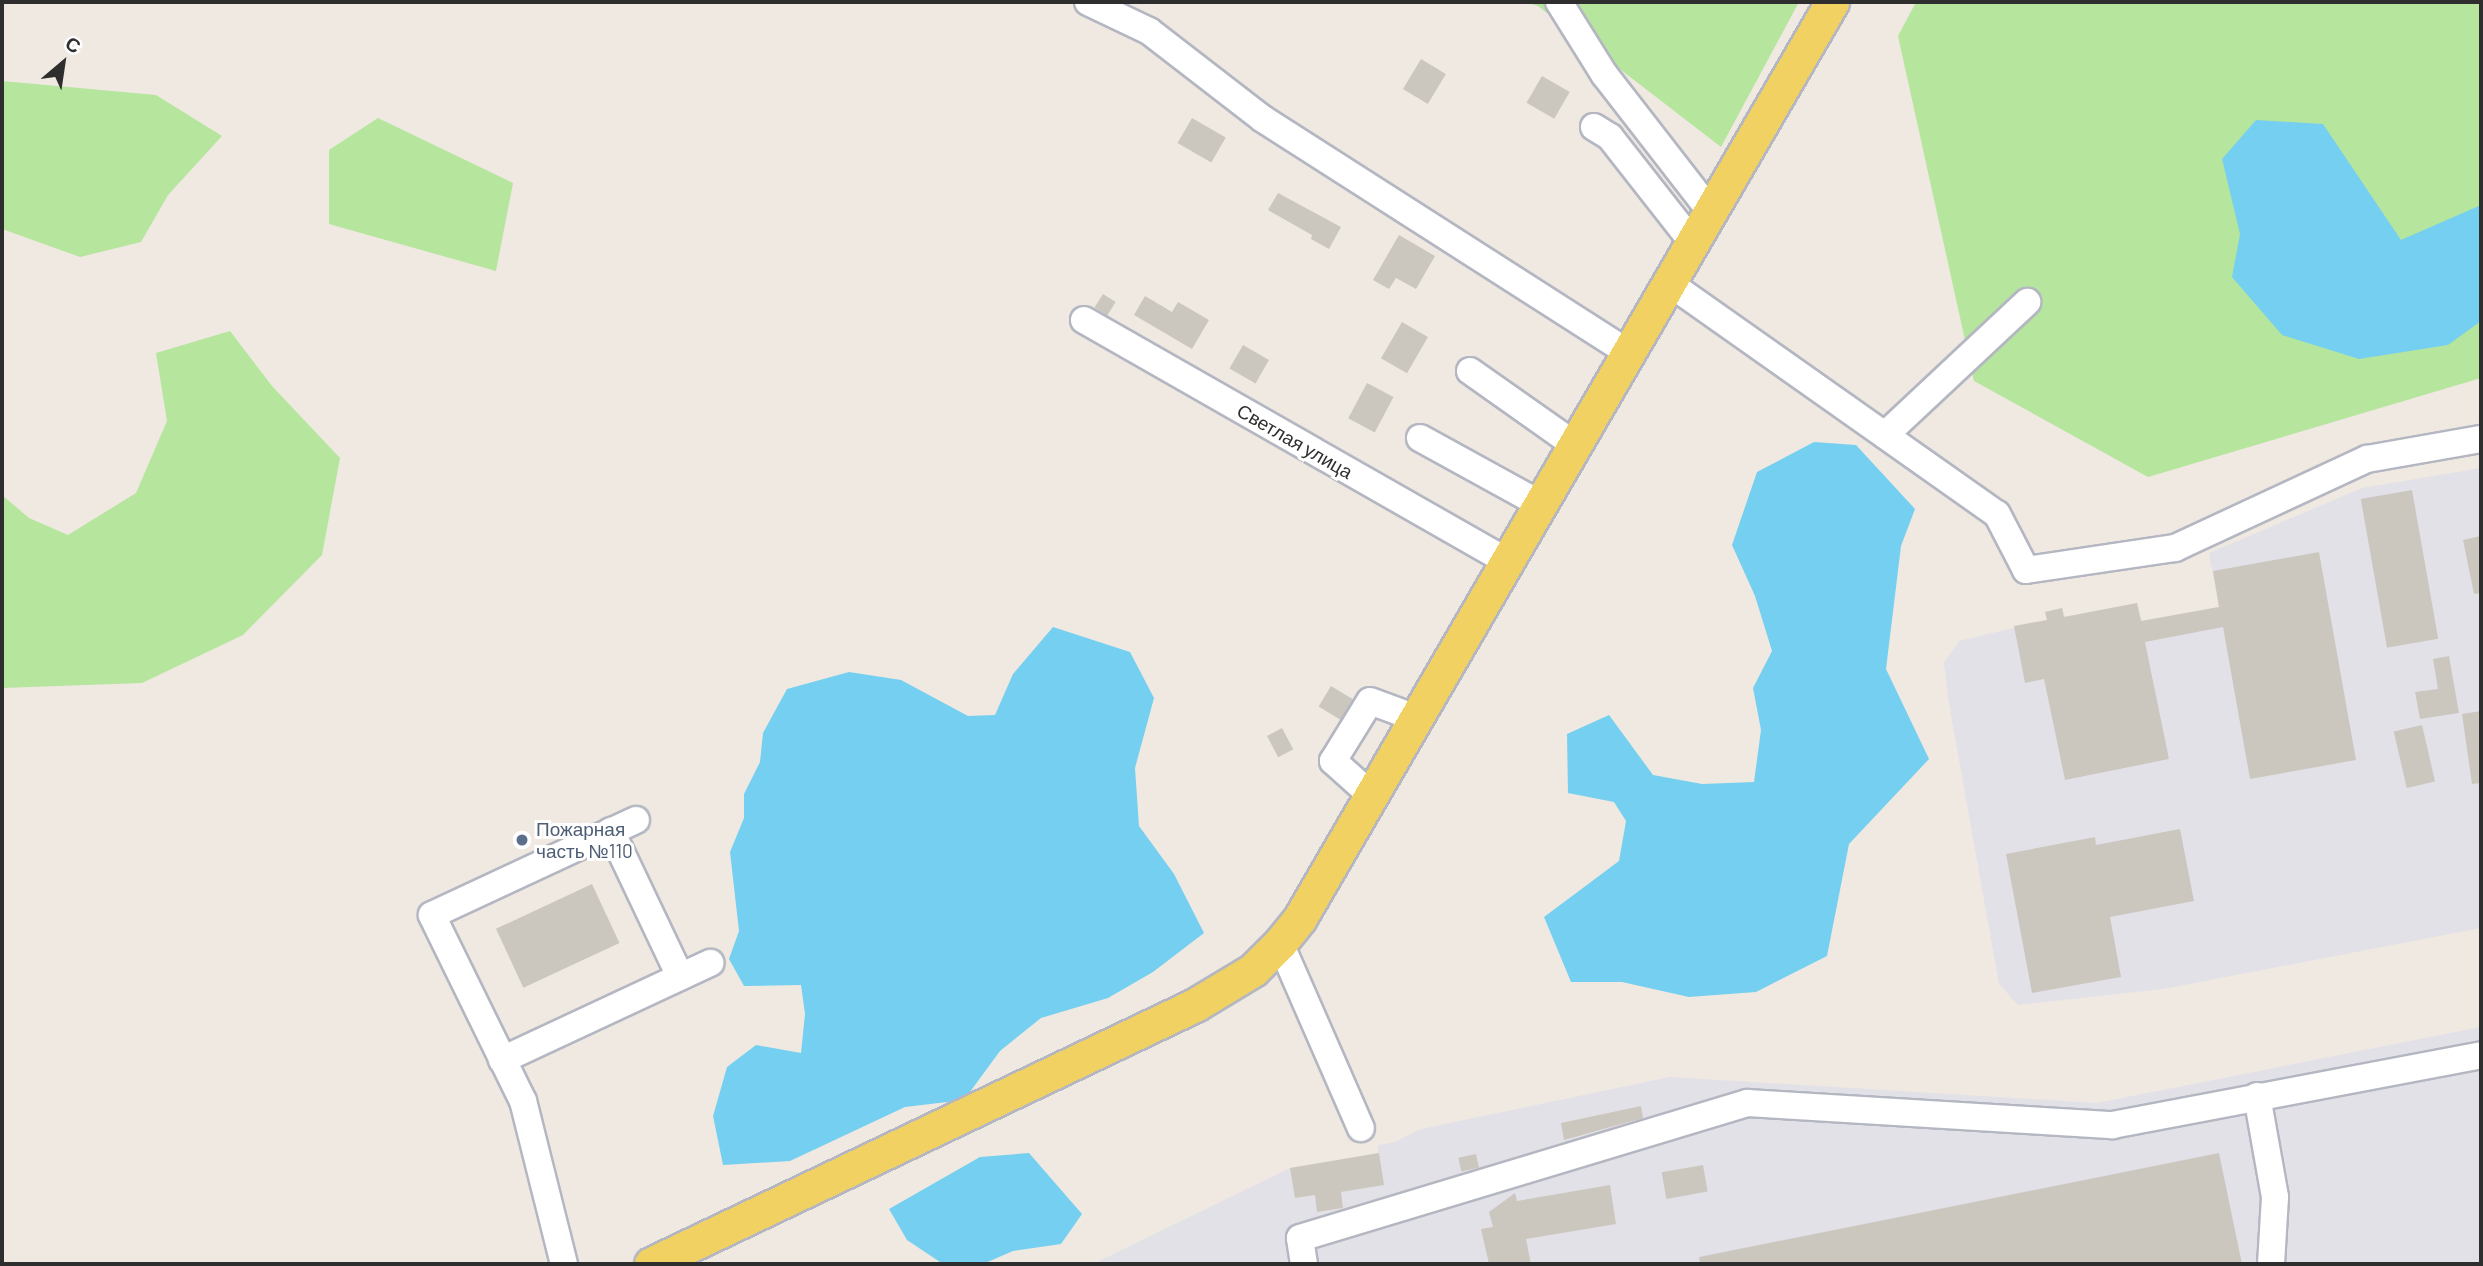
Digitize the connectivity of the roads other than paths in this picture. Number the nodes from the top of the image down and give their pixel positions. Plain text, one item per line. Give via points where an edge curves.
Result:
1 (1088, 2) edge
2 (1559, 2) edge
3 (1832, 2) edge
4 (1594, 127) dead end
5 (1711, 212) junction
6 (1693, 243) junction
7 (1669, 283) junction
8 (2028, 302) dead end
9 (1084, 320) dead end
10 (1629, 353) junction
11 (1470, 371) dead end
12 (1885, 435) junction
13 (1420, 438) dead end
14 (2481, 439) edge
15 (1575, 445) junction
16 (1540, 504) junction
17 (1506, 561) junction
18 (1416, 718) junction
19 (1371, 795) junction
20 (636, 820) dead end
21 (611, 831) junction
22 (1280, 943) junction
23 (710, 962) dead end
24 (680, 976) junction
25 (2481, 1055) edge
26 (502, 1060) junction
27 (2257, 1096) junction
28 (1361, 1128) dead end
29 (1298, 1262) edge
30 (564, 1264) edge
31 (651, 1264) edge
32 (2271, 1264) edge

1 - 10 lane via 1149,31 1263,119
2 - 5 lane via 1604,74
3 - 5 main road
4 - 6 lane via 1610,137
5 - 6 main road
6 - 7 main road
7 - 10 main road
7 - 12 lane
8 - 12 lane
9 - 17 lane, Светлая улица
10 - 15 main road
11 - 15 lane
12 - 14 lane via 1997,514 2026,570 2175,548 2367,459
13 - 16 lane
15 - 16 main road
16 - 17 main road
17 - 18 main road
18 - 19 main road
18 - 19 lane via 1370,701 1333,761
19 - 22 main road via 1300,918
20 - 21 lane
21 - 24 lane
21 - 26 lane via 432,915
22 - 28 lane
22 - 31 main road via 1253,970 1195,1005
23 - 24 lane
24 - 26 lane
25 - 27 lane
26 - 30 lane via 523,1101
27 - 29 lane via 2112,1125 1748,1103 1300,1238
27 - 32 lane via 2275,1197

